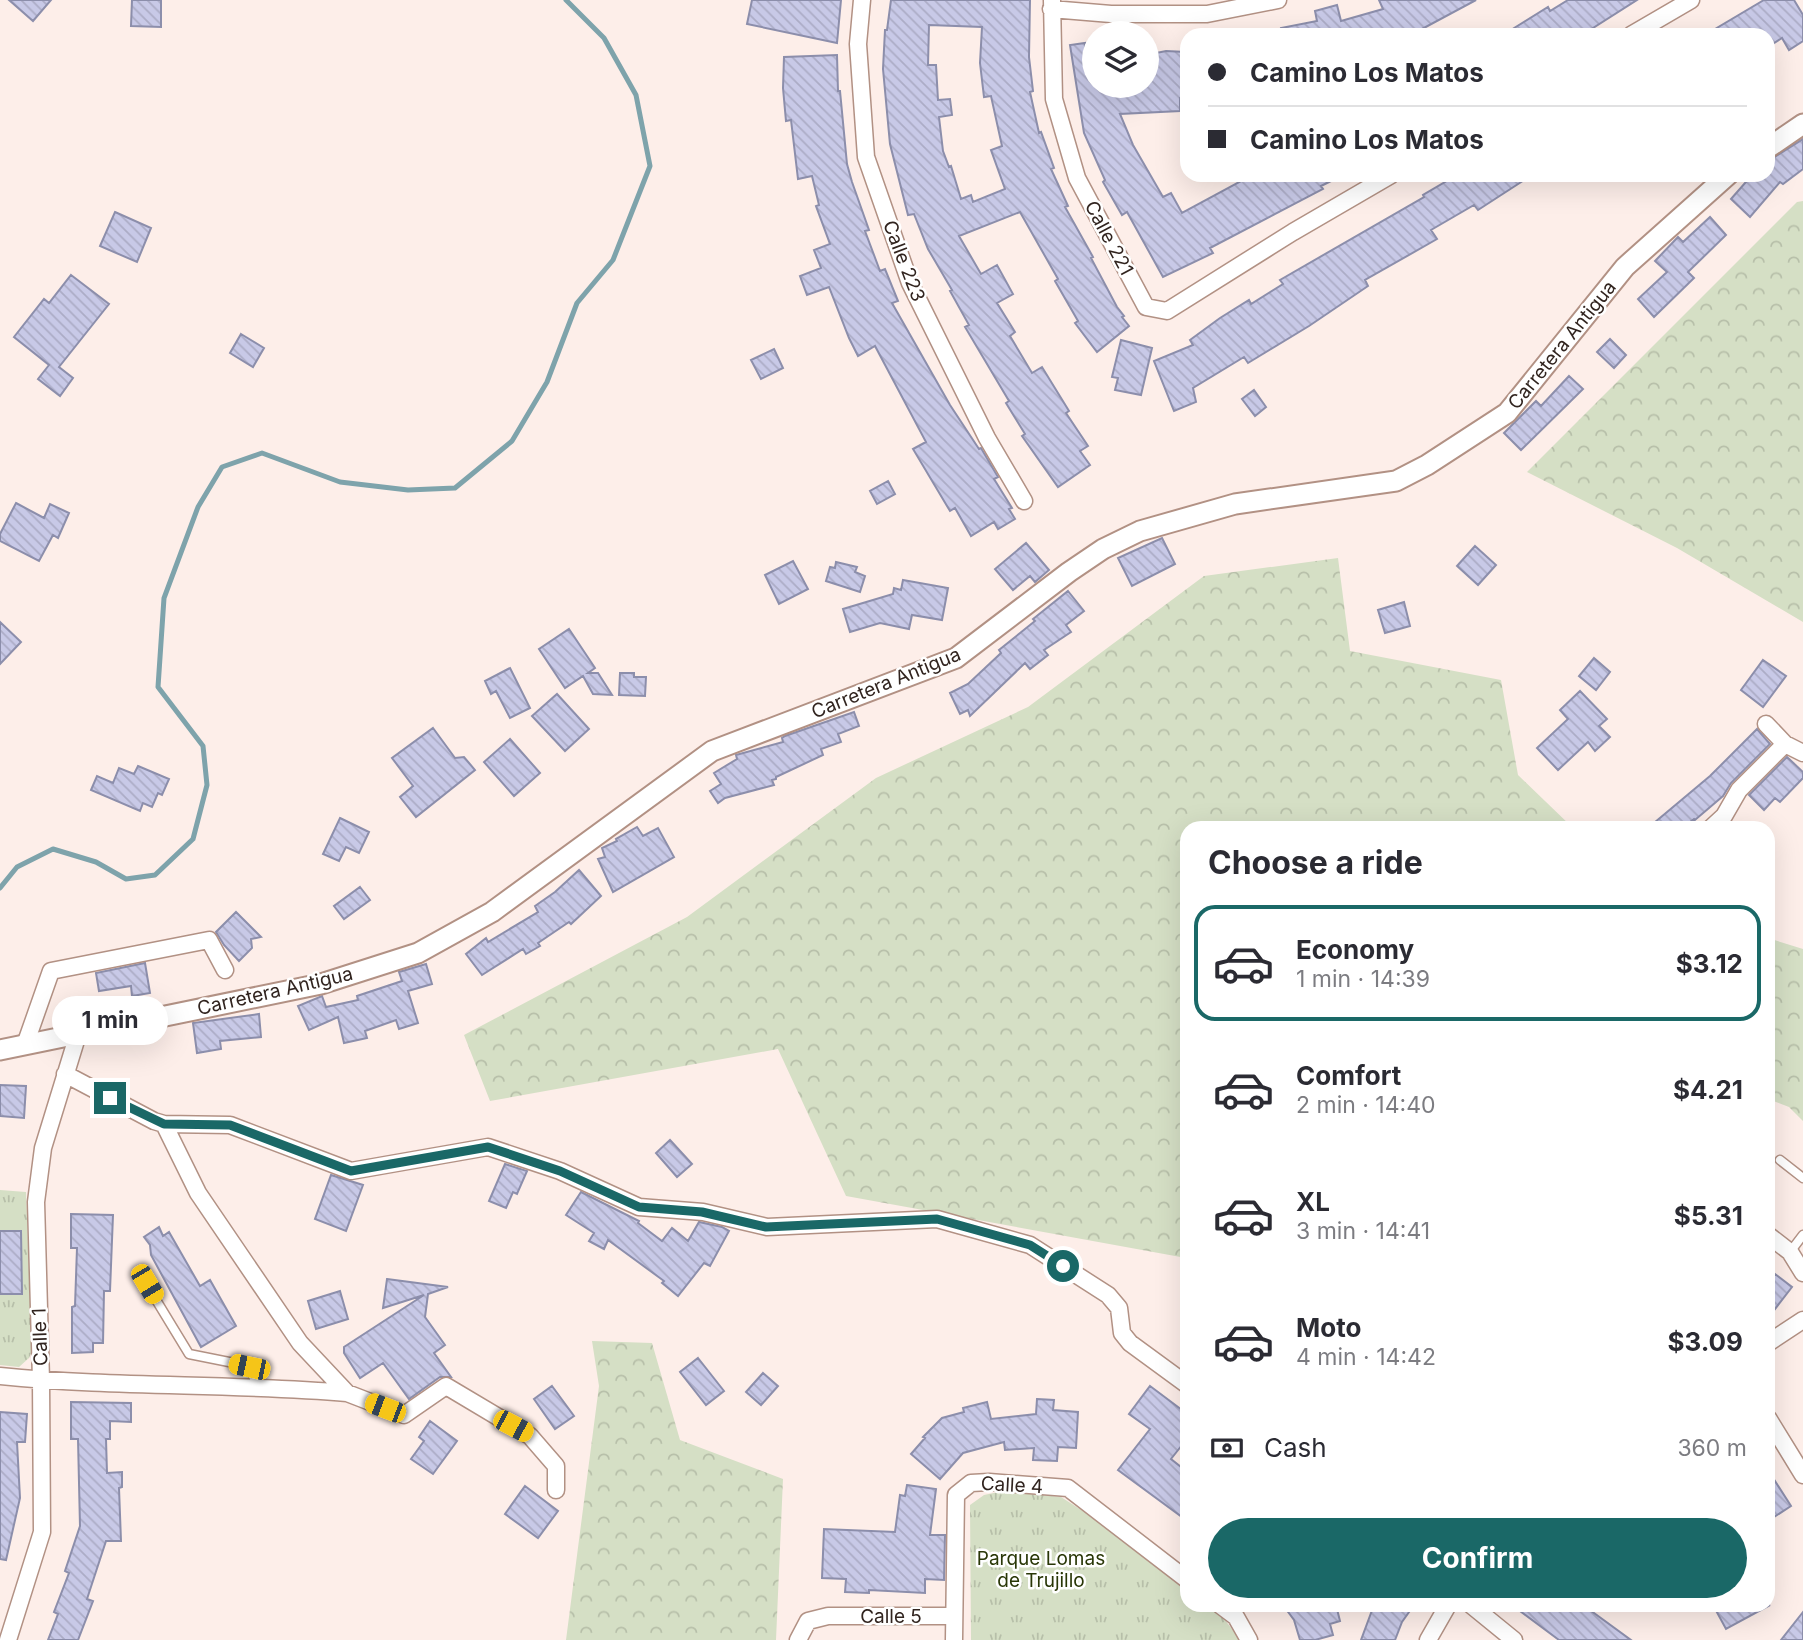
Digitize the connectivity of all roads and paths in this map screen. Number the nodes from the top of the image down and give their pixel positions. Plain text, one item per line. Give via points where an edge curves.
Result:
1 (862, 0) edge
2 (1279, 0) edge
3 (1690, 0) edge
4 (1051, 4) edge
5 (1643, 28) edge
6 (1803, 124) edge
7 (1775, 144) edge
8 (1379, 182) edge
9 (1720, 182) edge
10 (1024, 501) dead end
11 (1766, 724) dead end
12 (1785, 744) junction
13 (1803, 753) edge
14 (1719, 821) edge
15 (225, 970) dead end
16 (78, 1034) junction
17 (24, 1045) junction
18 (0, 1050) edge
19 (65, 1074) junction
20 (164, 1124) junction
21 (1780, 1160) dead end
22 (1803, 1178) edge
23 (1803, 1235) edge
24 (1775, 1240) edge
25 (1790, 1252) junction
26 (1803, 1273) edge
27 (147, 1284) dead end
28 (1803, 1320) edge
29 (1775, 1338) edge
30 (0, 1376) edge
31 (41, 1380) junction
32 (1180, 1380) edge
33 (257, 1386) junction
34 (348, 1393) junction
35 (1775, 1429) edge
36 (1803, 1475) edge
37 (556, 1490) dead end
38 (1180, 1574) edge
39 (1229, 1612) edge
40 (1444, 1612) edge
41 (1483, 1612) edge
42 (953, 1616) junction
43 (8, 1640) edge
44 (798, 1640) edge
45 (954, 1640) edge
46 (1249, 1640) edge
47 (1428, 1640) edge
48 (1514, 1640) edge

1 - 10 street, Calle 223 via 858,44 866,158 910,283 986,438
2 - 4 street via 1207,14 1111,14
3 - 5 street
4 - 8 street, Calle 221 via 1054,99 1077,178 1146,307 1167,311
6 - 7 street
9 - 16 street, Carretera Antigua via 1625,267 1507,413 1427,465 1396,481 1235,504 1131,535 1069,572 956,658 712,751 492,912 418,954 321,984
11 - 12 street
12 - 13 street
12 - 14 street via 1740,790
15 - 17 street via 209,940 51,971
16 - 17 street, Carretera Antigua
16 - 19 street, Calle 1
17 - 18 street, Carretera Antigua
19 - 20 street
19 - 31 street, Calle 1 via 43,1148 36,1202
20 - 32 street via 230,1125 351,1171 488,1147 560,1171 639,1207 702,1212 766,1227 937,1219 1030,1245 1108,1295 1119,1308 1122,1333 1130,1343
20 - 34 street via 198,1193 300,1343
21 - 22 lane
23 - 25 lane
24 - 25 street
25 - 26 street
27 - 33 lane via 189,1354 249,1367
28 - 29 street
30 - 31 street
31 - 33 street
31 - 43 street, Calle 1 via 42,1532
33 - 34 street
34 - 37 street via 404,1415 446,1386 530,1436 556,1466
35 - 36 street
38 - 42 street, Calle 4 via 1068,1488 971,1483 956,1495
39 - 46 street
40 - 47 street
41 - 48 street
42 - 44 street, Calle 5 via 828,1616 808,1621
42 - 45 street, Calle 4

